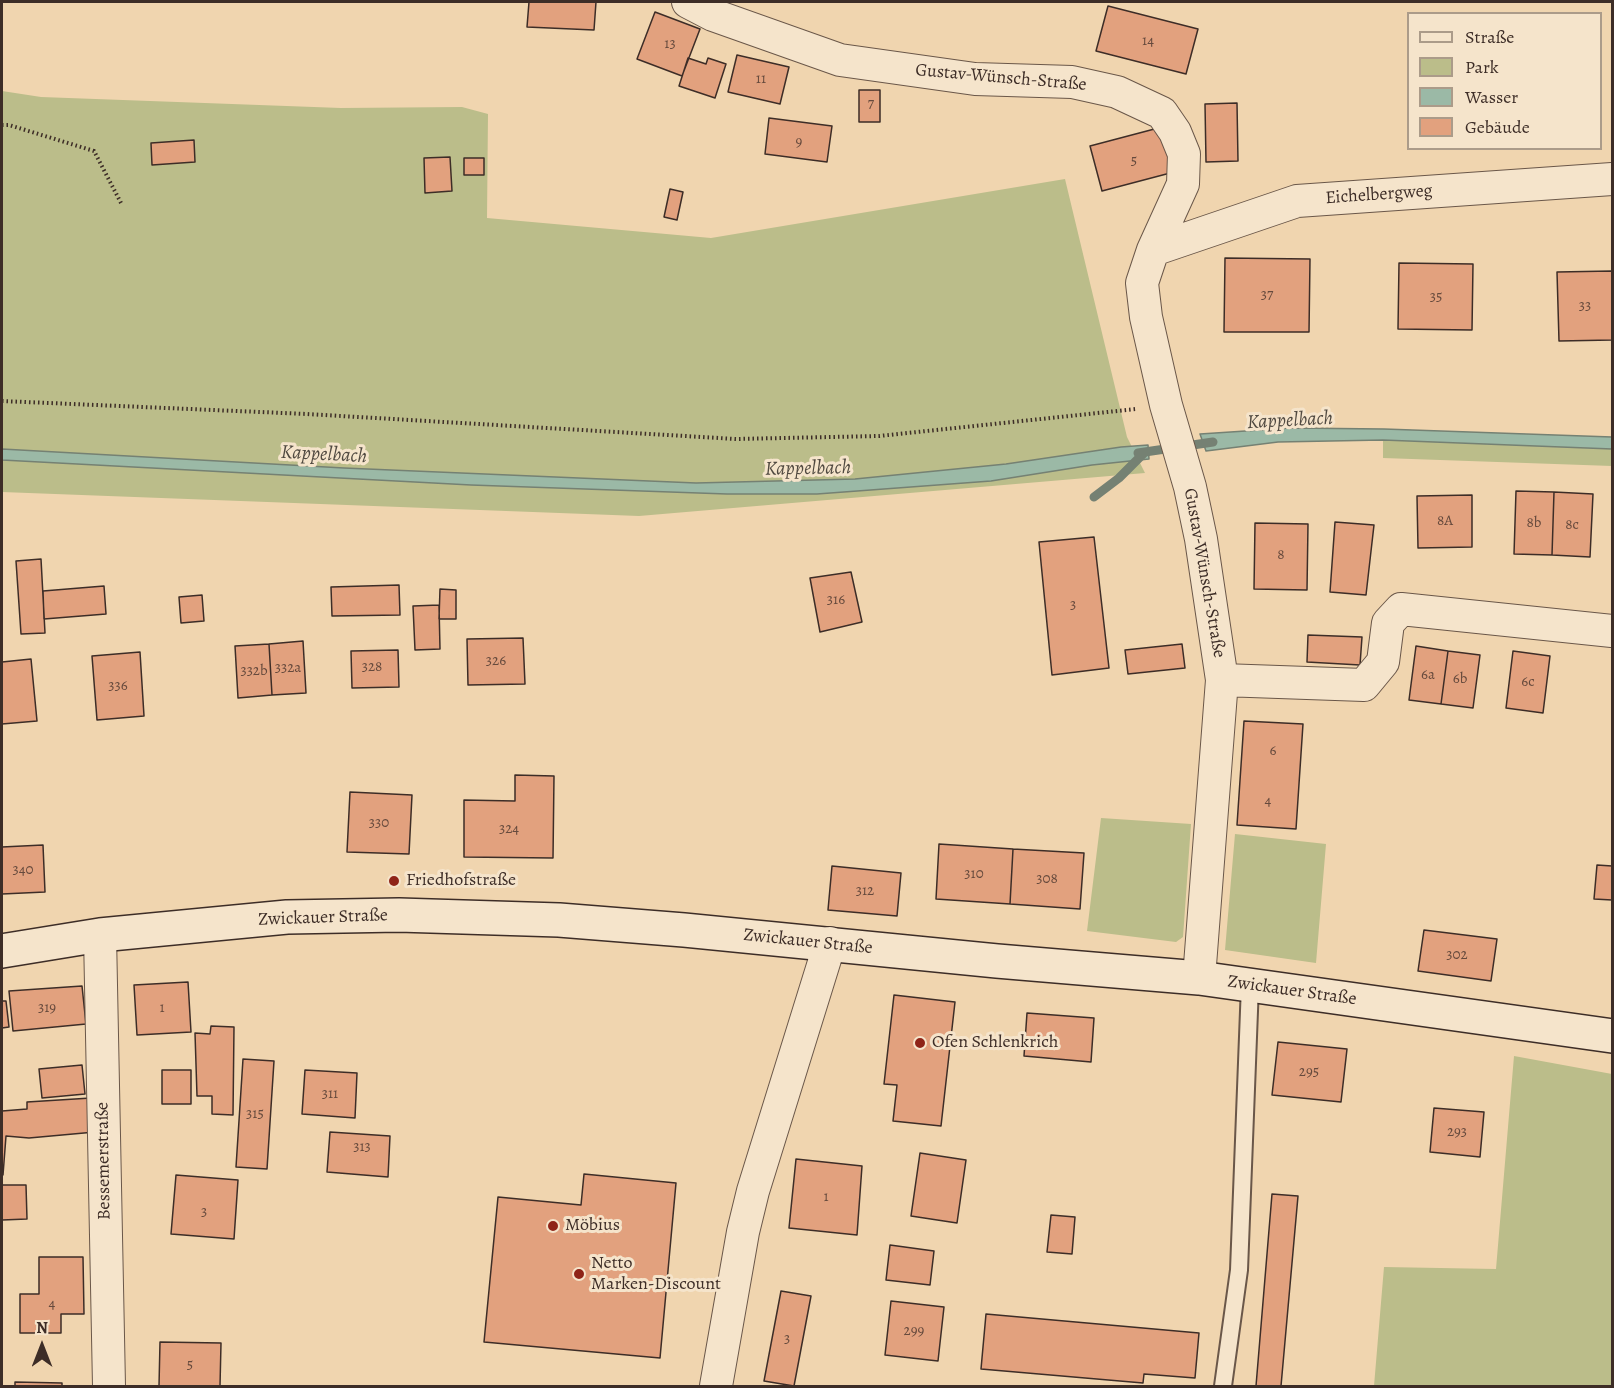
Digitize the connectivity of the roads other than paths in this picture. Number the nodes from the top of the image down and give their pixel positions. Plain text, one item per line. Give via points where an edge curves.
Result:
1 (688, 2) edge
2 (1612, 179) edge
3 (1153, 250) junction
4 (1612, 631) edge
5 (1222, 680) junction
6 (100, 935) junction
7 (830, 944) junction
8 (2, 951) edge
9 (1199, 978) junction
10 (1250, 985) junction
11 (1612, 1036) edge
12 (109, 1386) edge
13 (716, 1386) edge
14 (1223, 1386) edge

1 - 3 street, Gustav-Wünsch-Straße via 713,15 840,60 975,79 1072,82 1117,92 1162,113 1184,154 1183,184
2 - 3 street, Eichelbergweg via 1297,201
3 - 5 street, Gustav-Wünsch-Straße via 1142,283 1146,317 1201,539
4 - 5 street, Gustav-Wünsch-Straße via 1401,609 1388,623 1383,662 1364,685
5 - 9 street, Gustav-Wünsch-Straße
6 - 7 main road, Zwickauer Straße via 287,917 399,915 559,920
6 - 8 main road, Zwickauer Straße
6 - 12 street, Bessemerstraße
7 - 9 main road, Zwickauer Straße
7 - 13 street via 753,1191
9 - 10 main road, Zwickauer Straße
10 - 11 main road, Zwickauer Straße
10 - 14 lane via 1239,1270

